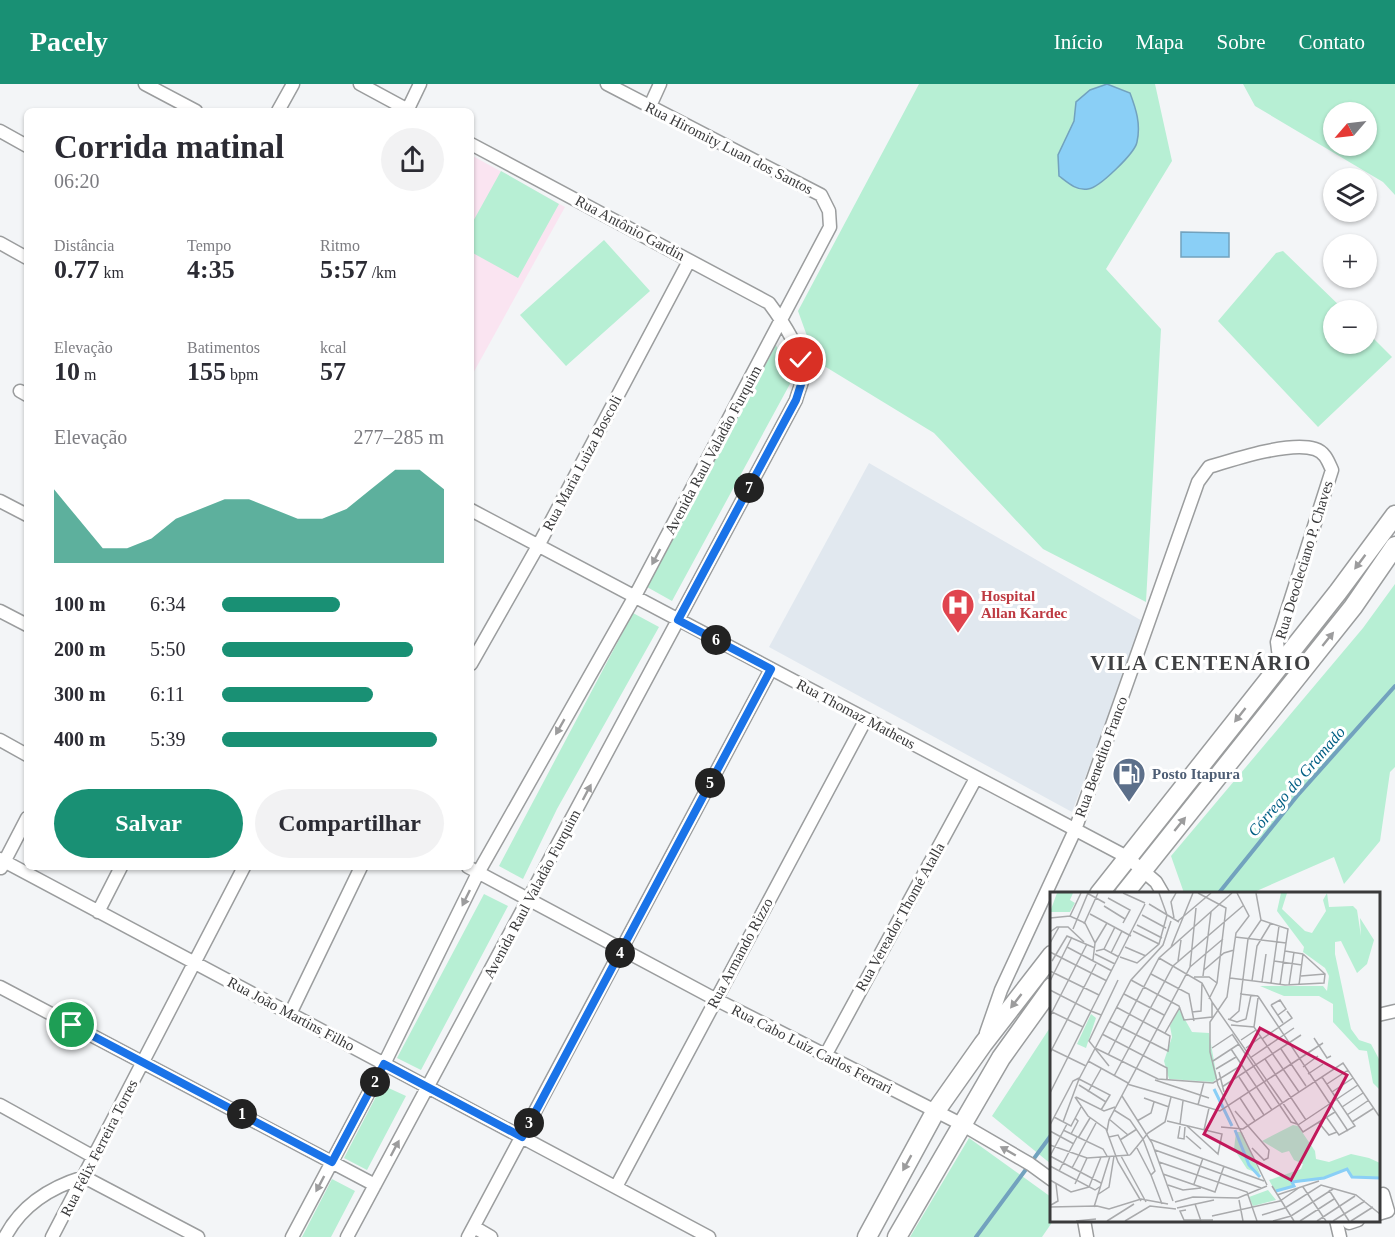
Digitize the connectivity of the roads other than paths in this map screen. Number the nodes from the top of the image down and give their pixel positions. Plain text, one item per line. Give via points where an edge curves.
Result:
1 (145, 84) edge
2 (293, 84) edge
3 (360, 84) edge
4 (420, 84) edge
5 (607, 84) edge
6 (660, 84) edge
7 (650, 106) junction
8 (190, 108) edge
9 (280, 108) edge
10 (404, 108) edge
11 (410, 108) edge
12 (0, 131) edge
13 (24, 144) edge
14 (474, 146) edge
15 (0, 243) edge
16 (24, 256) edge
17 (689, 261) junction
18 (782, 320) junction
19 (1209, 467) joint
20 (0, 501) edge
21 (474, 512) edge
22 (24, 513) edge
23 (1395, 515) edge
24 (538, 546) junction
25 (1395, 546) edge
26 (634, 597) junction
27 (0, 611) edge
28 (678, 620) junction
29 (24, 623) edge
30 (474, 659) edge
31 (1280, 664) junction
32 (771, 669) junction
33 (866, 719) junction
34 (0, 740) edge
35 (24, 753) edge
36 (976, 778) junction
37 (24, 823) edge
38 (1075, 830) junction
39 (1127, 857) junction
40 (1, 863) edge
41 (474, 868) edge
42 (119, 870) edge
43 (242, 870) edge
44 (360, 870) edge
45 (473, 870) edge
46 (1143, 870) junction
47 (1101, 892) edge
48 (1126, 892) edge
49 (1161, 892) edge
50 (529, 900) junction
51 (98, 912) junction
52 (622, 949) junction
53 (1050, 958) edge
54 (195, 963) junction
55 (0, 987) edge
56 (1050, 990) edge
57 (715, 999) junction
58 (1395, 1011) edge
59 (290, 1014) junction
60 (1380, 1015) edge
61 (983, 1044) junction
62 (825, 1056) junction
63 (1001, 1058) junction
64 (143, 1062) junction
65 (384, 1064) junction
66 (428, 1087) junction
67 (0, 1105) edge
68 (935, 1112) junction
69 (963, 1125) junction
70 (522, 1137) junction
71 (94, 1157) junction
72 (332, 1162) junction
73 (84, 1177) junction
74 (1050, 1179) edge
75 (375, 1185) junction
76 (616, 1187) junction
77 (1386, 1193) edge
78 (1380, 1213) edge
79 (1084, 1222) edge
80 (1336, 1222) edge
81 (5, 1229) edge
82 (471, 1232) edge
83 (52, 1237) edge
84 (198, 1237) edge
85 (292, 1237) edge
86 (347, 1237) edge
87 (491, 1237) edge
88 (709, 1237) edge
89 (867, 1237) edge
90 (897, 1237) edge
91 (1087, 1237) edge
92 (1340, 1237) edge

1 - 8 street
2 - 9 street
3 - 10 street
4 - 11 street
5 - 7 street, Rua Hiromity Luan dos Santos
6 - 7 street
7 - 18 street, Rua Hiromity Luan dos Santos via 820,195 829,211 830,227
12 - 13 street
14 - 17 street, Rua Antônio Gardin
15 - 16 street
17 - 18 street, Rua Antônio Gardin via 769,303
17 - 24 street, Rua Maria Luiza Boscoli
18 -> 26 street, Avenida Raul Valadão Furquim
18 - 28 street, Avenida Raul Valadão Furquim via 804,375 796,400
19 - 31 street, Rua Deocleciano P. Chaves via 1296,446 1316,449 1326,457 1332,470 1277,642
19 - 38 street, Rua Benedito Franco via 1198,482
20 - 22 street
21 - 24 street, Rua Thomaz Matheus
23 -> 31 main road
24 - 26 street, Rua Thomaz Matheus
24 - 30 street, Rua Maria Luiza Boscoli
46 -> 25 main road via 1353,608
26 - 28 street, Rua Thomaz Matheus
26 -> 41 street, Avenida Raul Valadão Furquim
27 - 29 street
28 - 32 street, Rua Thomaz Matheus
50 -> 28 street, Avenida Raul Valadão Furquim
31 -> 39 main road
32 - 33 street, Rua Thomaz Matheus
32 - 52 street
33 - 36 street, Rua Thomaz Matheus
33 - 57 street, Rua Armando Rizzo
34 - 35 street
36 - 38 street, Rua Thomaz Matheus
36 - 62 street, Rua Vereador Thomé Atalla
37 - 40 street
38 - 39 street, Rua Thomaz Matheus
38 - 61 street, Rua Benedito Franco via 1001,990
39 - 46 street, Rua Thomaz Matheus
39 - 47 main road
40 - 51 street, Rua João Martins Filho
42 - 51 street
43 - 54 street, Rua Félix Ferreira Torres
44 - 59 street
45 - 50 street, Rua Cabo Luiz Carlos Ferrari
45 -> 65 street, Avenida Raul Valadão Furquim
46 - 48 main road
46 - 49 street, Rua Thomaz Matheus
50 - 52 street, Rua Cabo Luiz Carlos Ferrari
50 - 66 street, Avenida Raul Valadão Furquim
51 - 54 street, Rua João Martins Filho
52 - 57 street, Rua Cabo Luiz Carlos Ferrari
52 - 70 street
53 -> 61 main road
54 - 59 street, Rua João Martins Filho
54 - 64 street, Rua Félix Ferreira Torres
55 - 64 street
56 - 63 main road
57 - 62 street, Rua Cabo Luiz Carlos Ferrari
57 - 76 street, Rua Armando Rizzo
58 - 60 street
59 - 65 street, Rua João Martins Filho
61 - 63 main road
61 - 68 main road
62 - 68 street, Rua Cabo Luiz Carlos Ferrari
63 - 69 main road
64 - 71 street, Rua Félix Ferreira Torres
64 - 72 street
65 - 66 street, Rua João Martins Filho
65 - 72 street, Avenida Raul Valadão Furquim
66 - 70 street, Rua João Martins Filho
75 -> 66 street, Avenida Raul Valadão Furquim
67 - 71 street
68 - 69 street, Rua Cabo Luiz Carlos Ferrari
68 -> 89 main road
74 -> 69 street, Rua Cabo Luiz Carlos Ferrari
69 - 90 main road
70 - 76 street, Rua João Martins Filho
70 - 82 street
71 - 73 street, Rua Félix Ferreira Torres
72 - 75 street
72 -> 85 street, Avenida Raul Valadão Furquim
73 - 81 street via 61,1184
73 - 83 street, Rua Félix Ferreira Torres
73 - 84 street
75 - 86 street, Avenida Raul Valadão Furquim
76 - 88 street, Rua João Martins Filho
77 - 78 street via 1388,1211
79 - 91 street
80 - 92 street
82 - 87 street

